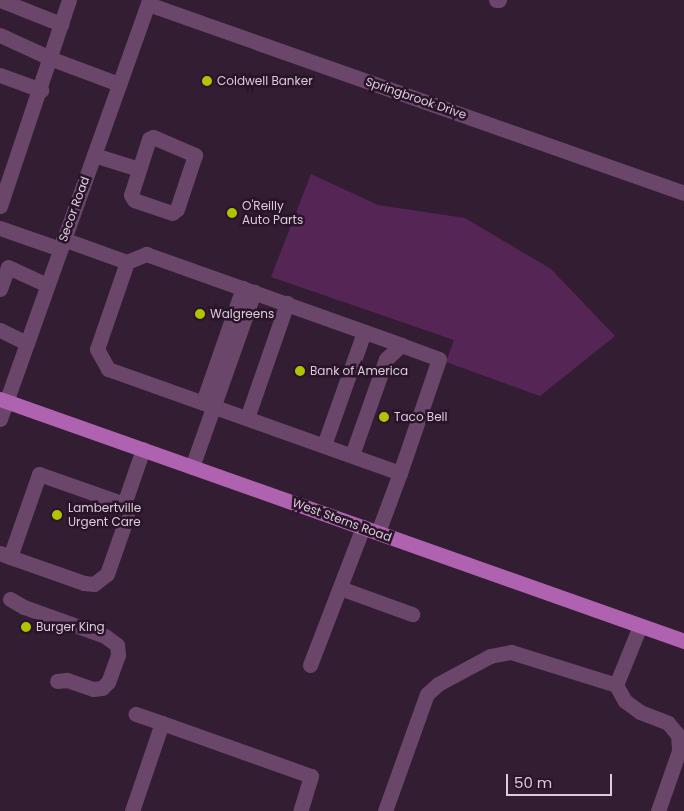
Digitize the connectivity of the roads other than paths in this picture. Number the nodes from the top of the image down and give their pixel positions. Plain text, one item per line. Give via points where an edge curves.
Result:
1 (0, 0) edge
2 (69, 0) edge
3 (148, 2) edge
4 (61, 24) junction
5 (0, 35) edge
6 (52, 59) junction
7 (0, 75) edge
8 (119, 84) junction
9 (41, 90) junction
10 (94, 154) junction
11 (139, 170) junction
12 (684, 193) edge
13 (0, 206) edge
14 (0, 228) edge
15 (62, 244) junction
16 (127, 262) junction
17 (4, 265) edge
18 (47, 285) junction
19 (0, 289) edge
20 (249, 290) junction
21 (286, 303) junction
22 (0, 330) edge
23 (364, 332) junction
24 (27, 343) junction
25 (401, 345) junction
26 (3, 400) edge
27 (208, 404) junction
28 (247, 418) junction
29 (0, 419) edge
30 (324, 445) junction
31 (143, 450) junction
32 (352, 455) junction
33 (192, 467) junction
34 (400, 473) junction
35 (124, 504) junction
36 (363, 527) junction
37 (378, 532) junction
38 (5, 555) edge
39 (340, 588) junction
40 (10, 599) dead end
41 (412, 614) dead end
42 (640, 626) junction
43 (684, 641) edge
44 (310, 665) dead end
45 (57, 681) dead end
46 (616, 685) junction
47 (136, 714) dead end
48 (162, 723) junction
49 (136, 810) edge
50 (300, 811) edge
51 (385, 811) edge
52 (658, 811) edge

1 - 4 street
2 - 4 street
3 - 8 street, Secor Road
3 - 12 street, Springbrook Drive
4 - 6 street
5 - 6 street
6 - 8 street
6 - 9 street
7 - 9 street
8 - 10 street, Secor Road
9 - 13 street
10 - 11 street
10 - 15 street, Secor Road
11 - 11 street via 148,139 152,137 195,155 177,209 172,213 134,200 131,194
14 - 15 street
15 - 16 street
15 - 18 street, Secor Road
16 - 20 street via 146,254
16 - 27 street via 97,349 108,369
17 - 18 street
17 - 19 street
18 - 24 street, Secor Road
20 - 21 street
20 - 27 street
21 - 23 street
21 - 28 street
22 - 24 street
23 - 25 street
23 - 30 street
24 - 26 street, Secor Road
25 - 32 street via 386,359
25 - 34 street via 439,359
26 - 29 street, Secor Road
26 - 31 main road, West Sterns Road
27 - 28 street
27 - 33 street
28 - 30 street
30 - 32 street
31 - 33 main road, West Sterns Road
31 - 35 street
32 - 34 street
33 - 36 main road, West Sterns Road
34 - 37 street
35 - 38 street via 39,474
35 - 38 street via 127,517 107,574 94,584
36 - 37 main road, West Sterns Road
36 - 39 street
37 - 42 main road, West Sterns Road
39 - 41 street
39 - 44 street
40 - 45 street via 105,636 117,645 118,655 108,682 102,688 93,689 67,680
42 - 43 main road, West Sterns Road
42 - 46 street
46 - 51 street via 511,652 490,656 438,684 427,694
46 - 52 street via 625,701 640,712 668,723 678,736 679,751
47 - 48 street
48 - 49 street
48 - 50 street via 311,776

